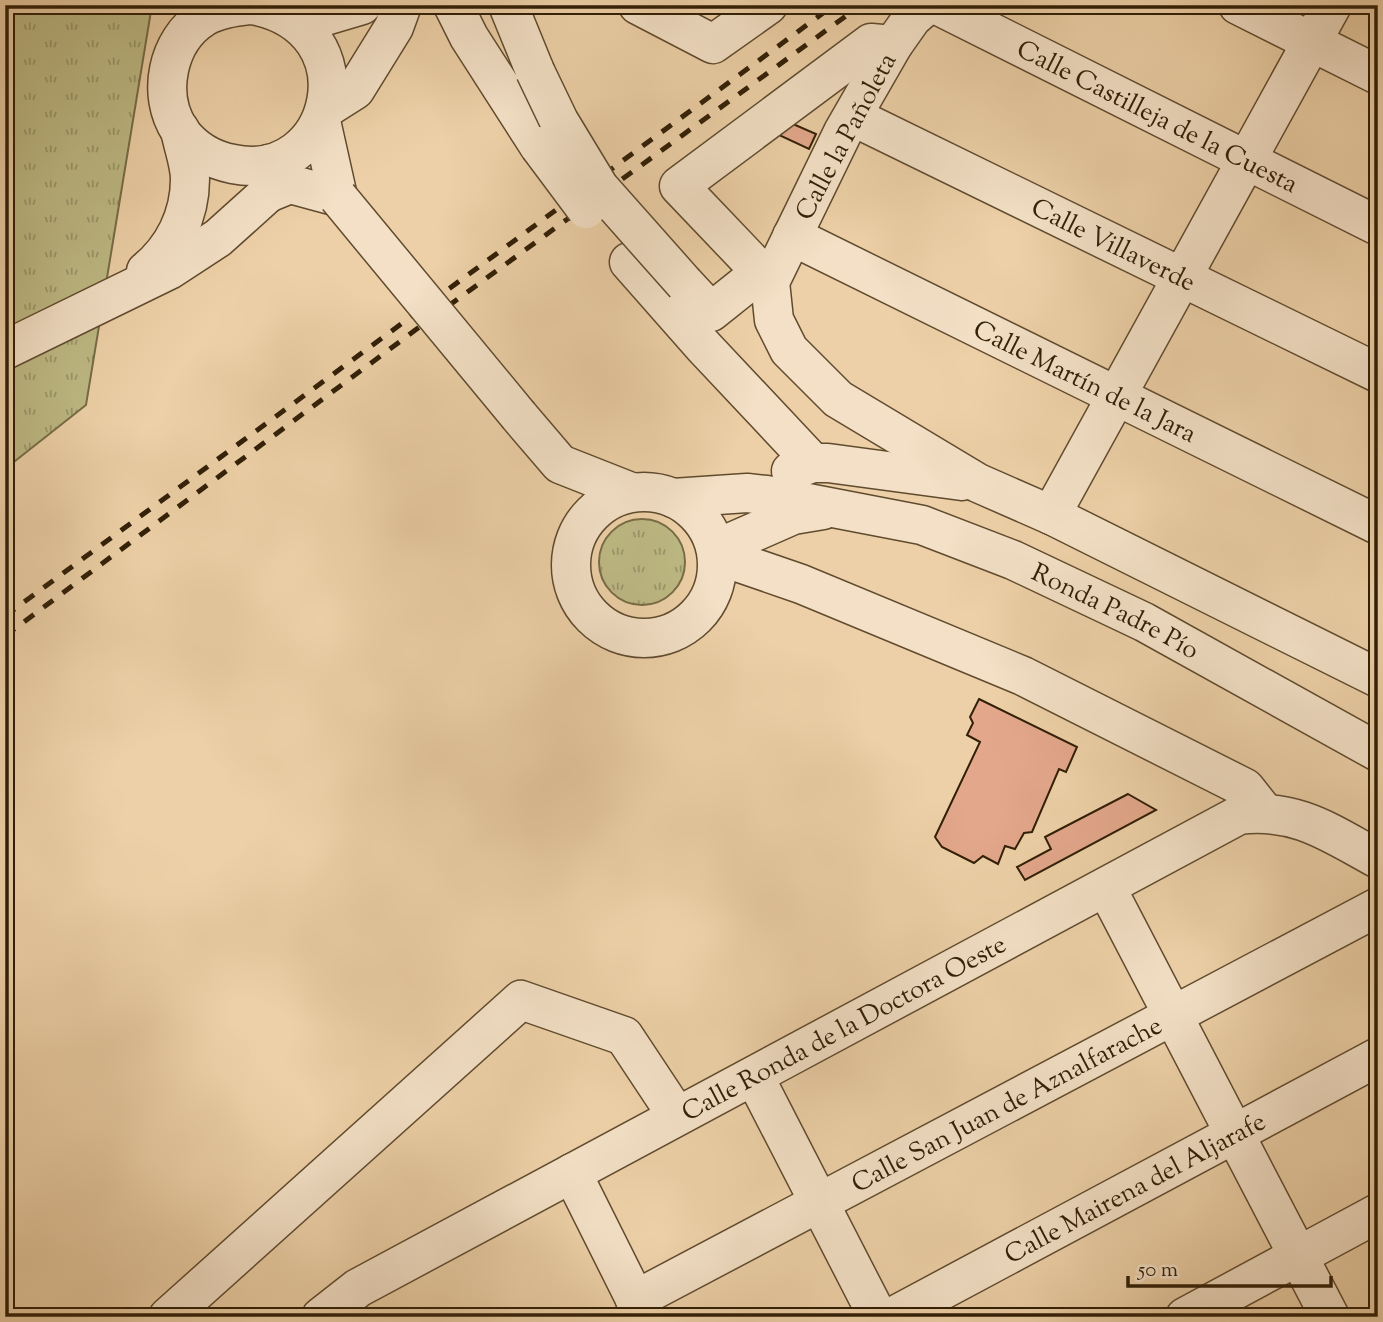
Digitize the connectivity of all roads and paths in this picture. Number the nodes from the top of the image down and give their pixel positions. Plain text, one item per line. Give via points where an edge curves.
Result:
1 (252, 5) edge
2 (362, 5) edge
3 (402, 5) edge
4 (453, 5) edge
5 (508, 5) edge
6 (638, 5) edge
7 (768, 5) edge
8 (927, 5) edge
9 (937, 5) edge
10 (1238, 5) edge
11 (1332, 5) edge
12 (977, 14) edge
13 (1311, 41) junction
14 (893, 45) junction
15 (1378, 75) edge
16 (323, 115) junction
17 (850, 122) junction
18 (180, 130) junction
19 (1247, 160) junction
20 (275, 176) junction
21 (338, 197) junction
22 (1378, 226) edge
23 (792, 236) junction
24 (1183, 275) junction
25 (766, 277) junction
26 (109, 301) junction
27 (5, 350) edge
28 (1378, 373) edge
29 (1116, 395) junction
30 (813, 463) junction
31 (559, 464) junction
32 (978, 483) junction
33 (631, 492) junction
34 (766, 495) junction
35 (673, 498) junction
36 (838, 508) junction
37 (1051, 515) junction
38 (1378, 525) edge
39 (574, 541) junction
40 (716, 552) junction
41 (801, 584) junction
42 (706, 605) junction
43 (1378, 678) edge
44 (1378, 752) edge
45 (1255, 800) junction
46 (1378, 859) edge
47 (1106, 887) junction
48 (1378, 907) edge
49 (1173, 1016) junction
50 (1378, 1058) edge
51 (754, 1076) junction
52 (677, 1116) junction
53 (1235, 1134) junction
54 (572, 1173) junction
55 (819, 1202) junction
56 (1378, 1213) edge
57 (1299, 1256) junction
58 (640, 1308) edge
59 (168, 1317) edge
60 (321, 1317) edge
61 (878, 1317) edge
62 (892, 1317) edge
63 (1185, 1317) edge
64 (1330, 1317) edge

1 - 2 street via 325,16
1 - 16 street via 276,10 314,39 329,85
1 - 18 street via 226,8 203,18 184,35 166,82
3 - 16 street via 394,27 355,90
4 - 30 street, bridge via 539,146 629,262
5 - 25 street, bridge via 559,121 600,187 717,319
6 - 7 street via 713,44
8 - 14 street, Calle la Pañoleta
9 - 12 street, Calle Castilleja de la Cuesta
10 - 13 street
11 - 13 street
12 - 19 street, Calle Castilleja de la Cuesta
13 - 15 street
13 - 19 street
14 - 17 street, Calle la Pañoleta
14 - 25 street via 871,43 679,186
16 - 20 street
16 - 21 street
17 - 23 street, Calle la Pañoleta
17 - 24 street, Calle Villaverde via 864,122
18 - 20 street via 197,149 219,161
18 - 26 street via 190,179 181,228 157,261
19 - 22 street, Calle Castilleja de la Cuesta
19 - 24 street
20 - 21 street
20 - 26 street via 218,237 169,270
21 - 31 street, bridge
23 - 25 street
23 - 29 street, Calle Martín de la Jara
24 - 28 street, Calle Villaverde
24 - 29 street
25 - 32 street via 780,337 802,366 858,412
26 - 27 street
29 - 37 street
29 - 38 street, Calle Martín de la Jara
30 - 32 street
30 - 34 street via 785,474
31 - 33 street
31 - 39 street
32 - 37 street
33 - 35 street
33 - 39 street via 593,511
34 - 35 street, Ronda Padre Pío
34 - 36 street, Ronda Padre Pío
35 - 40 street via 692,510 707,528
36 - 40 street, Ronda Padre Pío via 793,515
36 - 44 street, Ronda Padre Pío via 922,525 1013,560 1144,622
37 - 43 street
39 - 42 street via 570,560 579,600 608,629 651,638 672,633
40 - 41 street
40 - 42 street via 716,581
41 - 42 street via 732,594
41 - 45 street via 1023,676
45 - 46 street, Calle Ronda de la Doctora Oeste
45 - 47 street, Calle Ronda de la Doctora Oeste via 1239,815
47 - 49 street
47 - 51 street, Calle Ronda de la Doctora Oeste
48 - 49 street, Calle San Juan de Aznalfarache
49 - 53 street
49 - 55 street, Calle San Juan de Aznalfarache
50 - 53 street, Calle Mairena del Aljarafe
51 - 52 street, Calle Ronda de la Doctora Oeste
51 - 55 street
52 - 54 street, Calle Ronda de la Doctora Oeste
52 - 59 street via 624,1036 521,1000
53 - 57 street
53 - 62 street, Calle Mairena del Aljarafe
54 - 58 street
54 - 60 street, Calle Ronda de la Doctora Oeste via 358,1288
55 - 58 street, Calle San Juan de Aznalfarache
55 - 61 street
56 - 57 street
57 - 63 street
57 - 64 street

